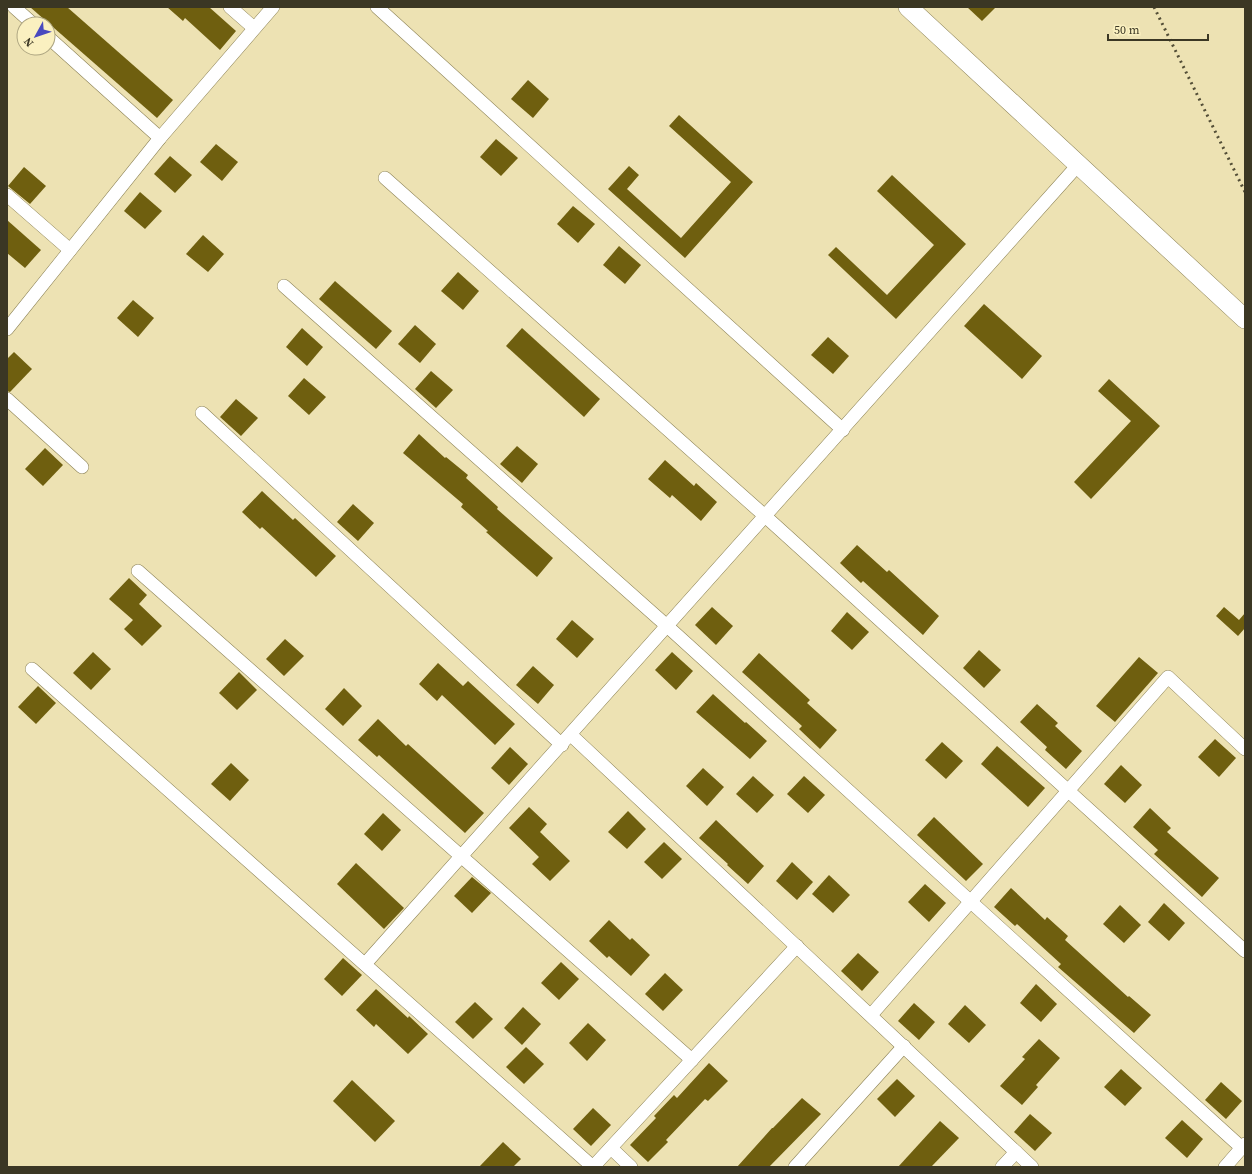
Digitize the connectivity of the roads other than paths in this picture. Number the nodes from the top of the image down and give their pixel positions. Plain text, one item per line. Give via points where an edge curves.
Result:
1 (14, 7) edge
2 (230, 7) edge
3 (273, 7) edge
4 (378, 7) edge
5 (908, 7) edge
6 (24, 16) edge
7 (254, 28) junction
8 (56, 44) edge
9 (160, 138) junction
10 (1078, 165) junction
11 (385, 178) dead end
12 (7, 195) edge
13 (70, 250) junction
14 (284, 286) dead end
15 (1245, 319) edge
16 (7, 329) edge
17 (7, 399) edge
18 (202, 413) dead end
19 (842, 430) junction
20 (82, 467) dead end
21 (765, 516) junction
22 (138, 571) dead end
23 (668, 626) junction
24 (32, 669) dead end
25 (571, 735) junction
26 (562, 745) junction
27 (1245, 749) edge
28 (1068, 791) junction
29 (462, 857) junction
30 (970, 901) junction
31 (797, 946) junction
32 (1245, 951) edge
33 (365, 964) junction
34 (871, 1015) junction
35 (904, 1046) junction
36 (692, 1060) junction
37 (1243, 1146) edge
38 (611, 1148) junction
39 (1016, 1152) junction
40 (593, 1167) edge
41 (631, 1167) edge
42 (795, 1167) edge
43 (1002, 1167) edge
44 (1032, 1167) edge
45 (1225, 1167) edge

1 - 6 street
2 - 7 street
3 - 7 street
4 - 19 street
5 - 10 main road
7 - 9 street
8 - 9 street
9 - 13 street
10 - 15 main road
10 - 19 street
11 - 21 street
12 - 13 street
13 - 16 street
14 - 23 street
17 - 20 street
18 - 26 street
19 - 21 street
21 - 23 street
21 - 28 street
22 - 29 street
23 - 25 street
23 - 30 street
24 - 33 street
25 - 26 street
25 - 31 street
26 - 29 street
27 - 28 street via 1168,677
28 - 30 street
28 - 32 street
29 - 33 street
29 - 36 street
30 - 34 street
30 - 37 street
31 - 34 street
31 - 36 street
33 - 40 street
34 - 35 street
35 - 39 street
35 - 42 street
36 - 38 street
37 - 45 street
38 - 40 street
38 - 41 street
39 - 43 street
39 - 44 street

